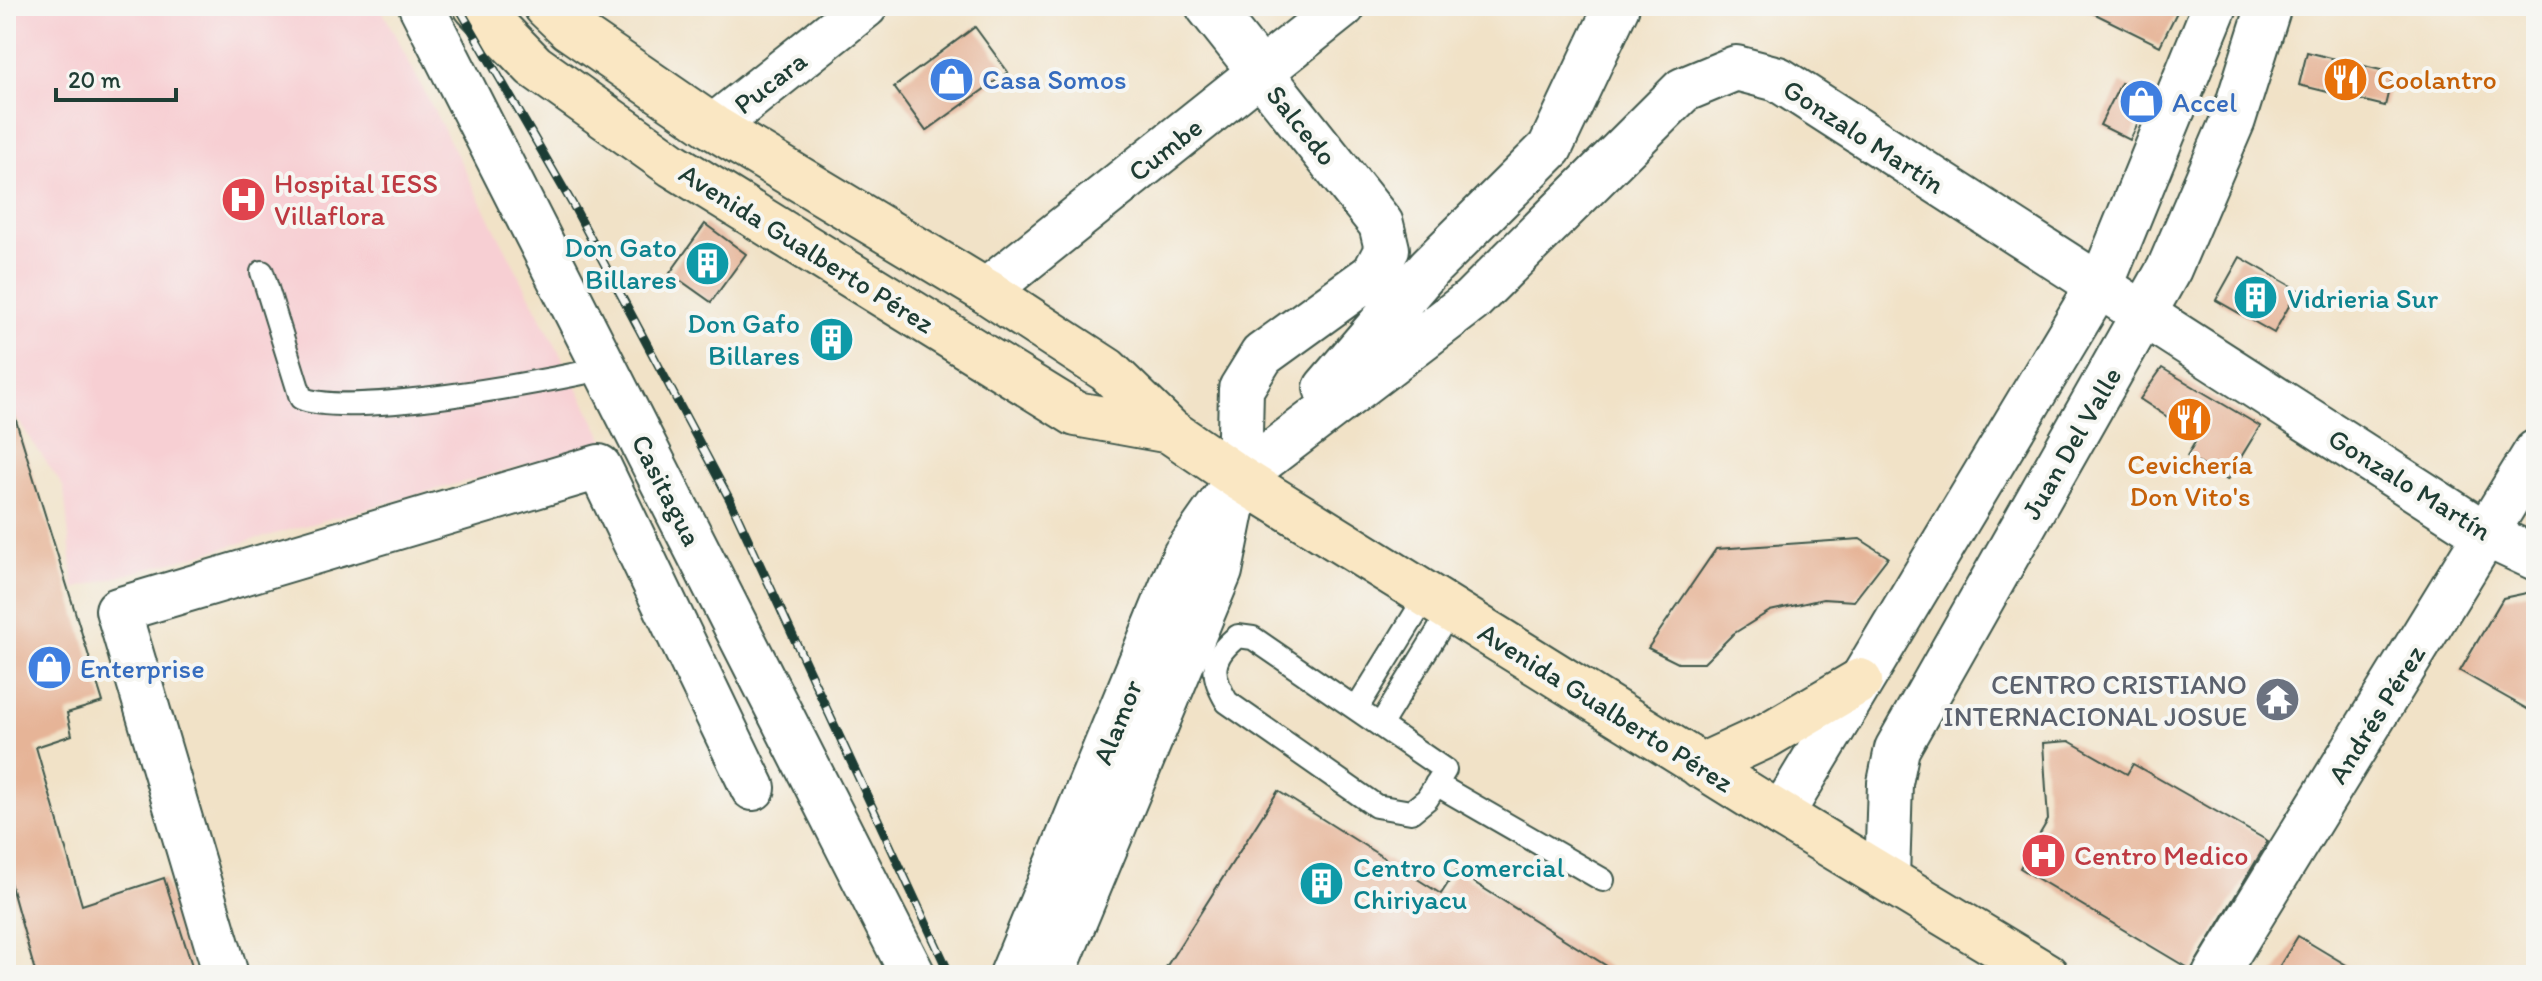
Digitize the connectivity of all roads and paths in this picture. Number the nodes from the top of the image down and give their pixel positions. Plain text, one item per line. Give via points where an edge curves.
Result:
1 (421, 6) edge
2 (476, 6) edge
3 (546, 6) edge
4 (865, 6) edge
5 (1208, 6) edge
6 (1343, 6) edge
7 (1617, 6) edge
8 (2215, 6) edge
9 (2269, 6) edge
10 (1260, 73) junction
11 (713, 127) junction
12 (1387, 249) joint
13 (262, 272) dead end
14 (2098, 287) junction
15 (986, 291) junction
16 (2146, 313) junction
17 (605, 368) junction
18 (1170, 431) junction
19 (2536, 452) edge
20 (1239, 478) junction
21 (2487, 535) junction
22 (2536, 558) edge
23 (1439, 603) junction
24 (1860, 681) junction
25 (1357, 708) junction
26 (1381, 724) junction
27 (1701, 766) junction
28 (1436, 784) junction
29 (753, 788) dead end
30 (1781, 815) junction
31 (1887, 877) junction
32 (1603, 880) dead end
33 (226, 975) edge
34 (913, 975) edge
35 (1012, 975) edge
36 (1052, 975) edge
37 (2046, 975) edge
38 (2215, 975) edge

1 - 17 street, Casitagua
2 - 18 main road, Avenida Gualberto Pérez via 534,66 673,165 1076,414
3 - 11 main road, Avenida Gualberto Pérez via 569,28
4 - 11 street, Pucara
5 - 10 street, Salcedo
6 - 10 street, Cumbe
7 - 20 street via 1550,148 1430,267 1335,379
8 - 14 street, Juan Del Valle
9 - 16 street, Juan Del Valle via 2233,120
10 - 12 street, Salcedo via 1381,224
10 - 15 street, Cumbe
11 - 15 main road, Avenida Gualberto Pérez
12 - 20 street, Alamor via 1374,274 1262,355 1241,389
13 - 17 lane via 301,398 312,403 354,406 561,379
14 - 16 street, Gonzalo Martín
14 - 20 street, Gonzalo Martín via 1778,79 1736,68 1683,90 1471,301
14 - 24 street, Juan Del Valle
15 - 18 main road, Avenida Gualberto Pérez via 1107,370
16 - 21 street, Gonzalo Martín
16 - 31 street, Juan Del Valle via 1897,749 1890,783
17 - 34 street, Casitagua
18 - 20 main road, Avenida Gualberto Pérez
19 - 21 street, Andrés Pérez
20 - 23 main road, Avenida Gualberto Pérez
20 - 35 street, Alamor via 1185,555
20 - 36 street, Alamor via 1220,571
21 - 22 street, Gonzalo Martín
21 - 38 street, Andrés Pérez
23 - 25 lane
23 - 26 lane
23 - 27 main road, Avenida Gualberto Pérez
24 - 27 main road via 1766,736
24 - 30 street, Juan Del Valle
25 - 26 lane
25 - 28 lane via 1253,638 1238,636 1216,661 1215,681 1227,702 1376,806 1411,812
26 - 28 lane via 1445,770
27 - 30 main road, Avenida Gualberto Pérez
28 - 32 lane
29 - 33 street via 599,467 118,610
30 - 31 main road, Avenida Gualberto Pérez
31 - 37 main road, Avenida Gualberto Pérez

